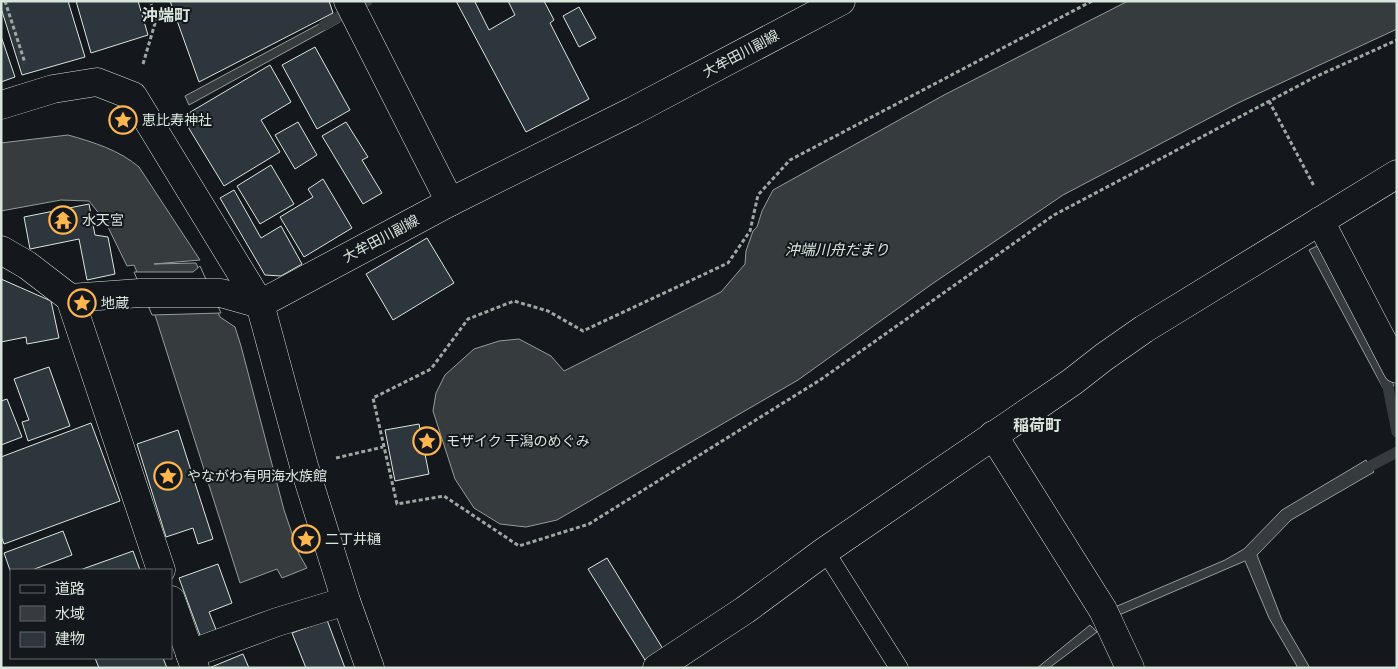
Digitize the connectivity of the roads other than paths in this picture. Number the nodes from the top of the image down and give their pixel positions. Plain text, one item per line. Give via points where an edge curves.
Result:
1 (348, 1) edge
2 (841, 1) edge
3 (1, 105) edge
4 (1397, 174) edge
5 (450, 202) junction
6 (1325, 218) junction
7 (1, 250) edge
8 (70, 298) junction
9 (260, 304) junction
10 (1397, 369) edge
11 (993, 435) junction
12 (826, 551) junction
13 (161, 569) edge
14 (346, 601) junction
15 (172, 603) edge
16 (193, 661) edge
17 (370, 668) edge
18 (657, 668) edge
19 (899, 668) edge
20 (1130, 668) edge

1 - 5 street
2 - 5 street, 大牟田川副線 via 633,111
3 - 9 street via 53,89 97,82 133,96
4 - 6 street
5 - 9 street, 大牟田川副線
6 - 10 street
6 - 11 street via 1144,329
7 - 8 street via 27,265
8 - 9 street via 140,293 221,293
8 - 13 street
9 - 14 street via 304,466
11 - 12 street
11 - 20 street via 1107,617
12 - 18 street via 738,615
12 - 19 lane
14 - 16 street via 277,622
14 - 17 street
15 - 16 street

